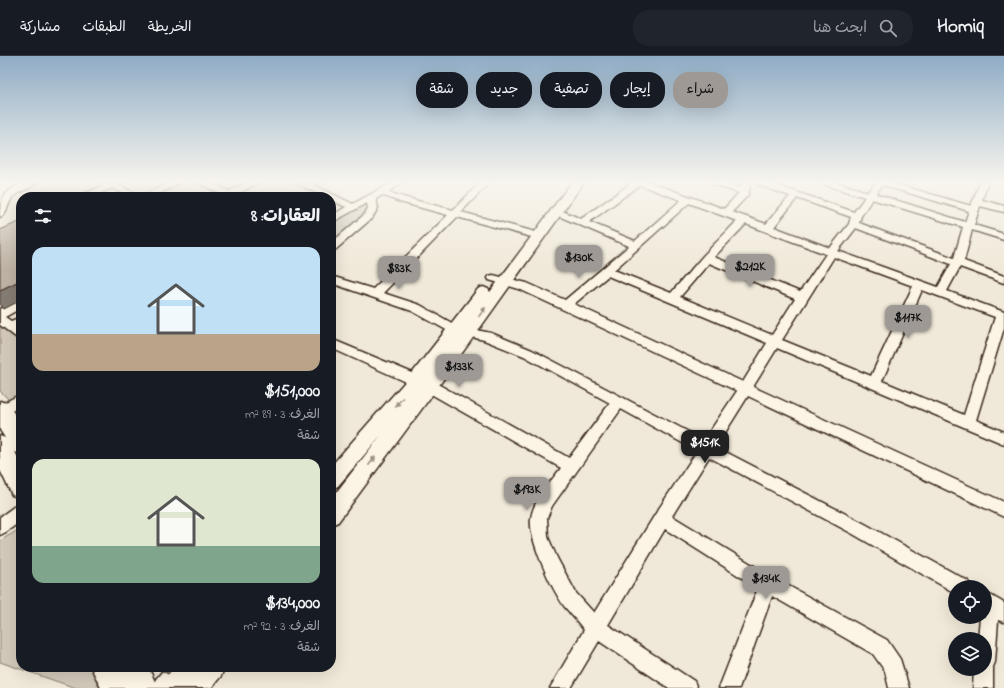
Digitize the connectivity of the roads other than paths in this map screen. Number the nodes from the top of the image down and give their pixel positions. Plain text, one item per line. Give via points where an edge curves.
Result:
1 (345, 211) edge
2 (371, 211) edge
3 (449, 211) edge
4 (549, 211) edge
5 (597, 211) edge
6 (674, 211) edge
7 (722, 211) edge
8 (781, 211) edge
9 (836, 211) edge
10 (860, 211) edge
11 (923, 211) edge
12 (974, 211) edge
13 (557, 212) joint
14 (455, 213) junction
15 (726, 213) joint
16 (336, 217) edge
17 (744, 220) junction
18 (855, 220) junction
19 (583, 222) junction
20 (969, 226) junction
21 (767, 228) junction
22 (534, 235) junction
23 (1004, 237) edge
24 (336, 244) edge
25 (636, 245) junction
26 (832, 252) junction
27 (707, 258) junction
28 (958, 262) junction
29 (607, 271) junction
30 (499, 280) junction
31 (1004, 280) edge
32 (336, 281) edge
33 (919, 285) junction
34 (940, 293) junction
35 (375, 294) junction
36 (802, 297) junction
37 (673, 298) junction
38 (566, 305) junction
39 (16, 306) edge
40 (0, 314) edge
41 (1003, 316) edge
42 (0, 319) edge
43 (16, 323) edge
44 (461, 331) junction
45 (775, 341) junction
46 (336, 345) edge
47 (874, 383) junction
48 (423, 384) junction
49 (745, 389) junction
50 (16, 402) edge
51 (619, 402) junction
52 (0, 411) edge
53 (968, 423) junction
54 (16, 436) edge
55 (1004, 438) edge
56 (0, 446) edge
57 (707, 449) junction
58 (570, 466) junction
59 (336, 473) edge
60 (16, 477) edge
61 (336, 477) edge
62 (356, 482) junction
63 (336, 508) edge
64 (1004, 510) edge
65 (16, 515) edge
66 (662, 518) junction
67 (0, 528) edge
68 (950, 580) edge
69 (768, 584) junction
70 (993, 606) edge
71 (595, 628) junction
72 (989, 632) edge
73 (109, 672) edge
74 (134, 672) edge
75 (178, 672) edge
76 (208, 672) edge
77 (984, 676) edge
78 (117, 688) edge
79 (142, 688) edge
80 (165, 688) edge
81 (194, 688) edge
82 (560, 688) edge
83 (687, 688) edge
84 (729, 688) edge
85 (899, 688) edge
86 (983, 688) edge

1 - 16 street
2 - 24 street
3 - 14 street
4 - 22 street
5 - 19 street
6 - 25 street
7 - 15 street
8 - 21 street
9 - 18 street
10 - 18 street
11 - 20 street
12 - 20 street
13 - 19 street
13 - 22 street
14 - 22 street
14 - 35 street
15 - 17 street
17 - 21 street
17 - 27 street
18 - 26 street
18 - 28 street
19 - 25 street
20 - 23 street
20 - 28 street
21 - 26 street
22 - 30 street
25 - 29 street
26 - 33 street
26 - 36 street
27 - 36 street
27 - 37 street
28 - 31 street
28 - 34 street
29 - 37 street
29 - 38 street
30 - 38 street via 523,286
30 - 44 street
32 - 35 street
33 - 34 street
33 - 47 street
34 - 41 street
35 - 44 street via 416,308
36 - 45 street
37 - 45 street
38 - 49 street
39 - 40 street
41 - 53 street
42 - 43 street
44 - 48 street
44 - 51 street via 487,336 528,353
45 - 47 street
45 - 49 street
46 - 48 street
47 - 53 street
48 - 58 street
48 -> 59 street
62 -> 48 street
49 - 57 street
49 - 64 street
50 - 52 street
51 - 57 street
51 - 58 street
52 - 54 main road
53 - 55 street
56 - 60 main road
57 - 66 street
57 - 68 street
58 - 71 street via 544,502 539,518 540,538 570,599
61 - 62 street
62 - 63 street
65 - 67 street
66 - 69 street
66 - 71 street
69 - 84 street
69 - 85 street via 880,647 896,671
70 - 72 street
71 - 82 street
71 - 83 street
73 - 78 main road
74 - 79 main road
75 - 80 street
76 - 81 street
77 - 86 street

